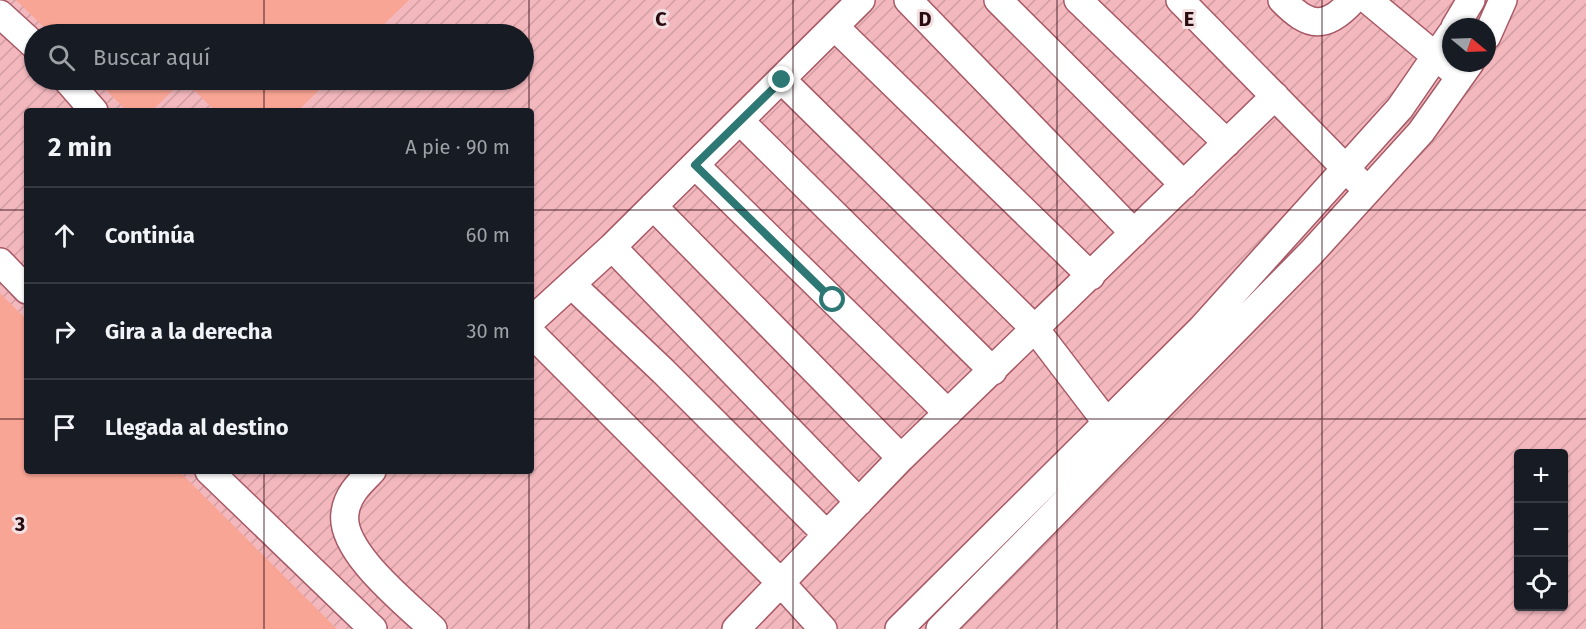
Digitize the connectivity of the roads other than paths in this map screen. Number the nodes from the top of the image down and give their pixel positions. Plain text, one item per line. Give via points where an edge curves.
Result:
1 (861, 0) edge
2 (908, 0) edge
3 (998, 0) edge
4 (1078, 0) edge
5 (1180, 0) edge
6 (1282, 0) edge
7 (1353, 0) edge
8 (1368, 0) edge
9 (1471, 0) edge
10 (1503, 0) edge
11 (1, 17) edge
12 (1460, 18) edge
13 (1495, 18) edge
14 (835, 27) junction
15 (24, 37) edge
16 (1442, 49) edge
17 (1437, 58) junction
18 (1442, 60) edge
19 (1465, 72) edge
20 (782, 80) junction
21 (76, 90) edge
22 (1275, 96) junction
23 (91, 108) edge
24 (740, 120) junction
25 (1227, 143) junction
26 (695, 165) junction
27 (1347, 169) junction
28 (1184, 184) junction
29 (1368, 192) junction
30 (653, 206) junction
31 (1134, 233) junction
32 (612, 247) junction
33 (0, 262) edge
34 (1091, 276) junction
35 (572, 285) junction
36 (24, 287) edge
37 (534, 318) edge
38 (1036, 330) junction
39 (534, 336) edge
40 (993, 371) junction
41 (948, 413) junction
42 (1106, 422) junction
43 (1123, 444) junction
44 (901, 458) junction
45 (212, 474) edge
46 (369, 474) edge
47 (859, 502) junction
48 (828, 535) junction
49 (782, 584) junction
50 (373, 629) edge
51 (432, 629) edge
52 (736, 629) edge
53 (823, 629) edge
54 (899, 629) edge
55 (940, 629) edge

1 - 14 street
2 - 31 street
3 - 28 street
4 - 25 street
5 - 22 street
6 - 7 street via 1300,17 1317,22 1339,14
8 - 17 street
9 - 12 street
10 - 13 street
11 - 15 street
14 - 20 street
14 - 34 street
16 - 17 street
17 - 18 street
17 - 27 street
19 - 29 street via 1421,132
20 - 24 street
20 - 38 street
21 - 23 street
22 - 25 street
22 - 27 street
24 - 26 street
24 - 40 street
25 - 28 street
26 - 30 street
26 - 41 street
27 - 29 street
27 - 42 street via 1200,329
28 - 31 street
29 - 43 street
30 - 32 street
30 - 44 street
31 - 34 street
32 - 35 street
32 - 47 street
33 - 36 street
34 - 38 street
35 - 37 street
35 - 48 street
38 - 40 street
38 - 42 street
39 - 49 street
40 - 41 street
41 - 44 street
42 - 43 street
42 - 54 street
43 - 55 street
44 - 47 street
45 - 50 street
46 - 51 street via 347,504 344,514 348,537 368,564
47 - 48 street
48 - 49 street
49 - 52 street
49 - 53 street

